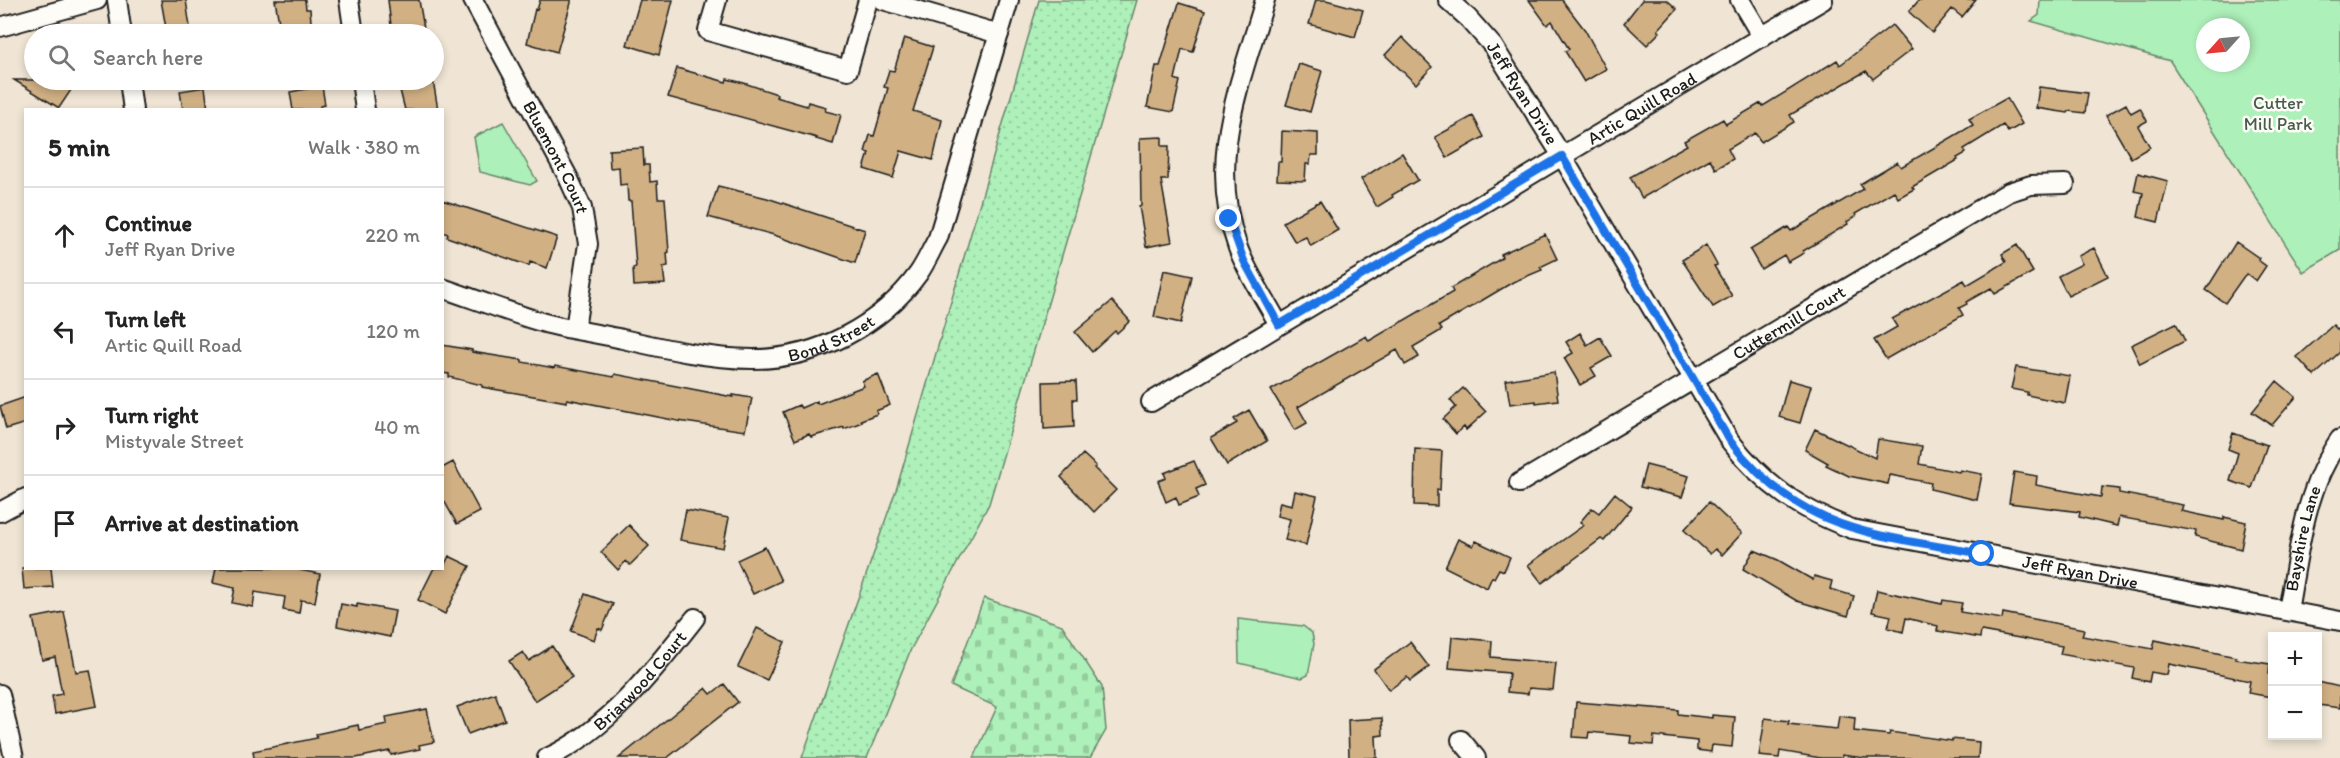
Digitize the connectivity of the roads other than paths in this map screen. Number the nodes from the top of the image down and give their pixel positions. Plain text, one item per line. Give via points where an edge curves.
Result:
1 (97, 0) edge
2 (117, 0) edge
3 (349, 0) edge
4 (473, 0) edge
5 (717, 0) edge
6 (868, 0) edge
7 (884, 0) edge
8 (1009, 0) edge
9 (1265, 0) edge
10 (1448, 0) edge
11 (1740, 0) edge
12 (1823, 0) edge
13 (121, 24) edge
14 (353, 24) edge
15 (0, 27) edge
16 (999, 34) junction
17 (1762, 37) junction
18 (130, 90) edge
19 (362, 90) edge
20 (133, 108) edge
21 (365, 108) edge
22 (1562, 156) junction
23 (2065, 184) dead end
24 (444, 289) edge
25 (1279, 325) junction
26 (575, 328) junction
27 (1694, 379) junction
28 (1151, 402) dead end
29 (2340, 439) edge
30 (1519, 483) dead end
31 (24, 499) edge
32 (0, 512) edge
33 (2288, 611) junction
34 (695, 618) dead end
35 (2340, 621) edge
36 (0, 694) edge
37 (1461, 741) dead end
38 (14, 758) edge
39 (547, 758) edge
40 (1476, 758) edge

1 - 15 street
2 - 13 street
3 - 14 street
4 - 26 street, Bluemont Court via 582,208 588,244
5 - 6 street via 708,31 848,70
7 - 16 street
8 - 16 street, Bond Street
9 - 25 street via 1228,129 1224,189 1239,249
10 - 22 street, Jeff Ryan Drive via 1493,46
11 - 17 street
12 - 17 street, Artic Quill Road
16 - 26 street, Bond Street via 938,238 899,297 873,319 816,349 754,359 668,349
17 - 22 street, Artic Quill Road
18 - 20 street
19 - 21 street
22 - 25 street, Artic Quill Road
22 - 27 street, Jeff Ryan Drive
23 - 27 street, Cuttermill Court via 2009,192
24 - 26 street, Bond Street via 539,321
25 - 28 street, Artic Quill Road
27 - 30 street, Cuttermill Court
27 - 33 street, Jeff Ryan Drive via 1747,463 1792,502 1821,518 1852,529
29 - 33 street, Bayshire Lane via 2316,483 2306,513
31 - 32 street
33 - 35 street, Jeff Ryan Drive
34 - 39 street, Briarwood Court via 658,665 601,724
36 - 38 street
37 - 40 street

